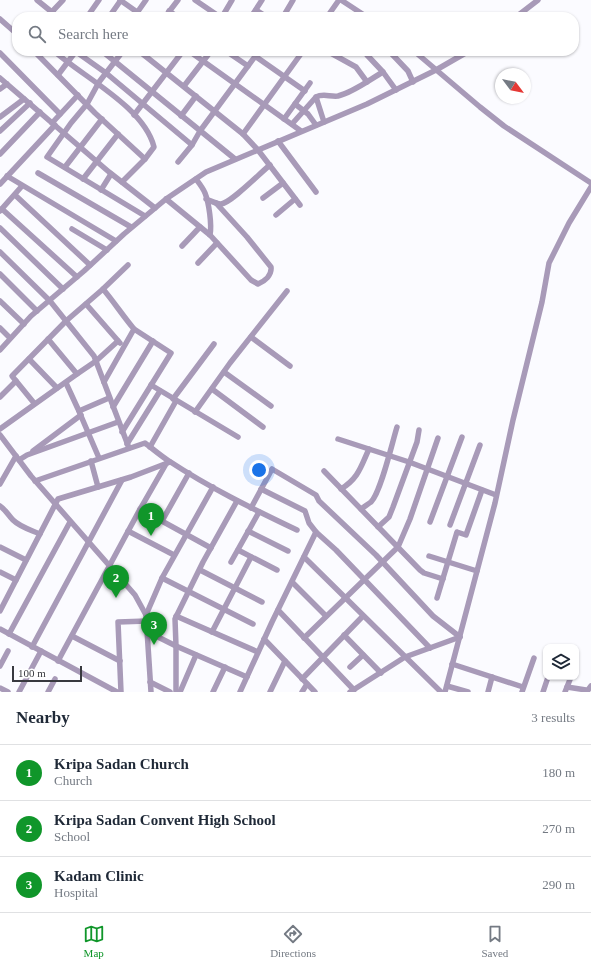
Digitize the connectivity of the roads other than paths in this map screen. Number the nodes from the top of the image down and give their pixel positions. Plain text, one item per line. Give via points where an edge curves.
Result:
1 (38, 0) edge
2 (63, 0) edge
3 (99, 0) edge
4 (121, 0) edge
5 (146, 0) edge
6 (178, 0) edge
7 (232, 0) edge
8 (262, 0) edge
9 (293, 0) edge
10 (340, 0) edge
11 (538, 0) edge
12 (198, 1) edge
13 (256, 10) joint
14 (169, 11) edge
15 (52, 12) joint
16 (91, 12) edge
17 (113, 12) edge
18 (133, 12) edge
19 (137, 12) edge
20 (214, 12) edge
21 (224, 12) edge
22 (259, 12) edge
23 (287, 12) edge
24 (331, 12) edge
25 (359, 12) edge
26 (522, 12) edge
27 (0, 19) edge
28 (12, 30) edge
29 (0, 53) edge
30 (39, 56) edge
31 (60, 56) edge
32 (71, 56) edge
33 (82, 56) edge
34 (109, 56) edge
35 (119, 56) edge
36 (145, 56) edge
37 (179, 56) edge
38 (196, 56) edge
39 (207, 56) edge
40 (233, 56) edge
41 (255, 56) joint
42 (299, 56) edge
43 (337, 56) edge
44 (369, 56) edge
45 (394, 56) edge
46 (420, 56) edge
47 (460, 56) edge
48 (115, 61) junction
49 (203, 61) junction
50 (67, 62) junction
51 (248, 66) junction
52 (436, 70) junction
53 (383, 72) junction
54 (106, 73) junction
55 (166, 74) junction
56 (58, 75) junction
57 (284, 76) junction
58 (0, 78) edge
59 (367, 82) junction
60 (413, 82) junction
61 (310, 83) dead end
62 (6, 84) junction
63 (98, 84) junction
64 (234, 84) junction
65 (184, 86) junction
66 (0, 89) edge
67 (396, 90) junction
68 (305, 91) junction
69 (152, 92) junction
70 (78, 95) junction
71 (196, 96) junction
72 (316, 97) junction
73 (24, 99) junction
74 (30, 103) junction
75 (87, 104) junction
76 (143, 104) junction
77 (295, 104) junction
78 (264, 105) junction
79 (304, 110) junction
80 (215, 111) junction
81 (40, 112) junction
82 (60, 114) junction
83 (134, 115) junction
84 (181, 116) junction
85 (0, 117) edge
86 (102, 119) junction
87 (284, 119) junction
88 (324, 122) junction
89 (53, 124) junction
90 (292, 124) junction
91 (316, 125) junction
92 (0, 131) edge
93 (200, 131) junction
94 (301, 131) junction
95 (64, 133) junction
96 (118, 134) junction
97 (243, 134) junction
98 (278, 141) junction
99 (192, 145) junction
100 (80, 147) junction
101 (258, 150) junction
102 (0, 154) edge
103 (145, 159) junction
104 (236, 159) junction
105 (96, 161) junction
106 (178, 162) dead end
107 (270, 165) junction
108 (65, 167) junction
109 (38, 174) dead end
110 (111, 174) junction
111 (7, 176) junction
112 (83, 179) junction
113 (196, 179) junction
114 (122, 182) junction
115 (591, 183) edge
116 (0, 184) edge
117 (283, 184) junction
118 (22, 186) junction
119 (591, 187) edge
120 (102, 190) junction
121 (316, 192) dead end
122 (15, 195) junction
123 (264, 198) dead end
124 (166, 199) junction
125 (206, 199) junction
126 (295, 199) junction
127 (216, 203) junction
128 (300, 206) dead end
129 (155, 208) junction
130 (1, 210) edge
131 (276, 215) dead end
132 (145, 216) junction
133 (200, 227) junction
134 (0, 228) edge
135 (131, 228) junction
136 (72, 229) dead end
137 (210, 235) junction
138 (116, 241) junction
139 (217, 243) junction
140 (182, 246) dead end
141 (107, 250) junction
142 (0, 252) edge
143 (198, 263) dead end
144 (90, 265) junction
145 (128, 265) dead end
146 (0, 274) edge
147 (77, 277) junction
148 (63, 289) junction
149 (103, 289) junction
150 (287, 291) dead end
151 (0, 301) edge
152 (50, 301) junction
153 (86, 304) junction
154 (37, 311) junction
155 (66, 321) junction
156 (24, 324) junction
157 (0, 328) edge
158 (134, 329) junction
159 (251, 337) junction
160 (10, 338) junction
161 (48, 339) junction
162 (118, 341) junction
163 (153, 341) junction
164 (214, 344) dead end
165 (124, 347) junction
166 (0, 350) edge
167 (29, 359) junction
168 (96, 361) junction
169 (290, 366) dead end
170 (224, 372) junction
171 (77, 374) junction
172 (16, 381) junction
173 (66, 382) junction
174 (104, 382) junction
175 (151, 385) junction
176 (57, 388) junction
177 (212, 388) junction
178 (160, 391) junction
179 (0, 397) edge
180 (109, 398) junction
181 (175, 400) junction
182 (34, 404) junction
183 (271, 406) dead end
184 (112, 407) junction
185 (195, 412) junction
186 (80, 413) junction
187 (118, 422) junction
188 (263, 427) dead end
189 (397, 427) dead end
190 (0, 429) edge
191 (419, 430) dead end
192 (122, 432) junction
193 (88, 433) junction
194 (0, 435) edge
195 (238, 437) dead end
196 (462, 437) dead end
197 (438, 438) dead end
198 (338, 439) dead end
199 (480, 445) dead end
200 (128, 446) junction
201 (150, 447) junction
202 (369, 449) junction
203 (27, 455) junction
204 (388, 455) junction
205 (18, 458) junction
206 (99, 458) junction
207 (90, 461) junction
208 (409, 462) junction
209 (168, 463) junction
210 (428, 469) junction
211 (324, 471) dead end
212 (189, 473) junction
213 (447, 476) junction
214 (122, 480) junction
215 (35, 481) junction
216 (466, 483) junction
217 (0, 484) edge
218 (98, 487) junction
219 (213, 487) junction
220 (261, 489) junction
221 (341, 489) junction
222 (482, 490) junction
223 (496, 495) junction
224 (237, 501) junction
225 (56, 505) junction
226 (0, 506) edge
227 (251, 508) junction
228 (140, 509) junction
229 (361, 509) junction
230 (259, 512) junction
231 (162, 521) junction
232 (70, 522) junction
233 (430, 522) dead end
234 (450, 525) dead end
235 (378, 527) junction
236 (297, 530) dead end
237 (128, 531) junction
238 (248, 531) junction
239 (316, 532) junction
240 (40, 534) junction
241 (186, 534) junction
242 (89, 543) junction
243 (0, 547) edge
244 (398, 547) junction
245 (211, 548) junction
246 (238, 550) junction
247 (288, 551) dead end
248 (174, 555) junction
249 (429, 556) dead end
250 (251, 557) junction
251 (304, 557) junction
252 (26, 560) junction
253 (231, 562) dead end
254 (382, 562) junction
255 (448, 562) junction
256 (110, 567) junction
257 (200, 570) junction
258 (277, 570) dead end
259 (477, 571) junction
260 (0, 572) edge
261 (162, 578) junction
262 (442, 579) junction
263 (16, 580) junction
264 (364, 580) junction
265 (292, 582) junction
266 (235, 588) junction
267 (188, 592) junction
268 (3, 598) edge
269 (345, 598) junction
270 (437, 598) dead end
271 (262, 602) dead end
272 (224, 610) junction
273 (278, 610) junction
274 (0, 611) edge
275 (176, 616) junction
276 (326, 616) junction
277 (363, 616) junction
278 (146, 618) junction
279 (253, 624) dead end
280 (0, 629) edge
281 (148, 632) junction
282 (212, 632) junction
283 (9, 634) junction
284 (344, 635) junction
285 (72, 636) junction
286 (460, 637) junction
287 (304, 638) junction
288 (264, 639) junction
289 (176, 646) junction
290 (32, 647) junction
291 (430, 648) junction
292 (8, 651) dead end
293 (41, 651) junction
294 (258, 652) junction
295 (196, 655) junction
296 (363, 655) junction
297 (323, 657) junction
298 (405, 657) junction
299 (534, 658) dead end
300 (58, 661) junction
301 (120, 661) junction
302 (285, 661) junction
303 (452, 664) junction
304 (0, 666) edge
305 (225, 667) junction
306 (350, 667) dead end
307 (381, 673) junction
308 (247, 677) junction
309 (492, 677) junction
310 (55, 679) dead end
311 (302, 679) junction
312 (547, 680) edge
313 (150, 682) junction
314 (307, 684) junction
315 (591, 686) edge
316 (0, 688) edge
317 (446, 689) edge
318 (523, 689) edge
319 (566, 689) edge
320 (352, 691) edge
321 (8, 692) edge
322 (19, 692) edge
323 (48, 692) edge
324 (117, 692) edge
325 (121, 692) edge
326 (151, 692) edge
327 (170, 692) edge
328 (176, 692) edge
329 (180, 692) edge
330 (213, 692) edge
331 (240, 692) edge
332 (270, 692) edge
333 (302, 692) edge
334 (314, 692) edge
335 (441, 692) edge
336 (468, 692) edge
337 (488, 692) edge
338 (542, 692) edge

1 - 15 street
2 - 15 street
3 - 16 street
4 - 17 street
4 - 18 street
5 - 19 street
6 - 14 street
7 - 21 street
8 - 13 street
9 - 23 street
10 - 24 street
10 - 25 street
11 - 26 street
12 - 20 street
13 - 22 street
27 - 28 street
29 - 82 street
30 - 56 street
31 - 50 street
32 - 50 street
33 - 54 street
34 - 48 street
35 - 48 street
36 - 55 street
37 - 55 street
38 - 49 street
39 - 49 street
40 - 51 street
41 - 51 street
41 - 57 street
42 - 57 street
43 - 59 street via 356,66
44 - 53 street
45 - 60 street via 408,71
46 - 52 street
47 - 52 street
48 - 54 street
48 - 69 street
49 - 64 street
49 - 65 street
50 - 56 street
50 - 63 street
51 - 64 street
52 - 60 street
52 - 115 street via 504,126
53 - 59 street
53 - 67 street
54 - 63 street
54 - 76 street
55 - 65 street
55 - 69 street
56 - 70 street
57 - 68 street
57 - 78 street
58 - 62 street
59 - 72 street via 343,94
60 - 67 street
61 - 68 street
62 - 66 street
62 - 73 street
63 - 75 street
63 - 83 street
64 - 78 street
64 - 80 street
65 - 71 street
67 - 88 street
68 - 77 street
69 - 76 street
69 - 84 street
70 - 75 street
70 - 82 street
71 - 80 street
71 - 84 street
72 - 79 street
72 - 88 street
73 - 74 street
73 - 85 street
74 - 81 street
74 - 92 street
75 - 86 street
75 - 95 street
76 - 83 street
76 - 99 street
77 - 79 street
77 - 87 street
78 - 87 street
78 - 97 street
79 - 90 street
79 - 91 street
80 - 93 street
80 - 97 street
81 - 89 street
81 - 102 street
82 - 89 street
83 - 103 street via 152,139 154,147
84 - 93 street
86 - 96 street
86 - 100 street
87 - 90 street
88 - 91 street
89 - 95 street
89 - 111 street
90 - 94 street
91 - 94 street
93 - 99 street
93 - 104 street
94 - 98 street
95 - 100 street
95 - 108 street via 47,157
96 - 103 street
96 - 105 street
97 - 101 street
98 - 101 street
98 - 121 street
99 - 106 street
100 - 105 street
100 - 108 street
101 - 104 street
101 - 107 street
103 - 114 street
104 - 113 street
105 - 110 street
105 - 112 street
107 - 117 street
107 - 127 street via 230,200
108 - 112 street
109 - 135 street
110 - 114 street
110 - 120 street
111 - 116 street
111 - 118 street
112 - 120 street
113 - 124 street
113 - 125 street
114 - 129 street
117 - 123 street
117 - 126 street
118 - 122 street
118 - 138 street
119 - 223 street via 549,263
120 - 132 street
122 - 130 street
122 - 144 street
124 - 129 street
124 - 133 street
125 - 127 street
125 - 137 street
126 - 128 street
126 - 131 street
127 - 139 street via 271,267 270,274 258,284 253,282
129 - 132 street
130 - 147 street
132 - 135 street
133 - 137 street
133 - 140 street
134 - 148 street
135 - 138 street
136 - 141 street
137 - 139 street
138 - 141 street
139 - 143 street
141 - 144 street
142 - 152 street
144 - 147 street
145 - 149 street
146 - 154 street
147 - 148 street
148 - 152 street
149 - 153 street
149 - 158 street
150 - 159 street
151 - 156 street
152 - 154 street
152 - 155 street
153 - 155 street
153 - 162 street
154 - 156 street
155 - 161 street
155 - 168 street
156 - 160 street
157 - 160 street
158 - 163 street
158 - 165 street
159 - 169 street
159 - 170 street
160 - 166 street
161 - 167 street
161 - 171 street
162 - 165 street
162 - 168 street
163 - 175 street via 171,353
163 - 184 street
164 - 181 street
165 - 174 street
167 - 172 street via 12,376
167 - 176 street
168 - 171 street
168 - 174 street
170 - 177 street
170 - 183 street
171 - 173 street
172 - 179 street
172 - 182 street
173 - 176 street
173 - 186 street
174 - 180 street
175 - 178 street
175 - 192 street
176 - 182 street
177 - 185 street
177 - 188 street
178 - 181 street
178 - 200 street
180 - 184 street
180 - 186 street
181 - 185 street
181 - 201 street
182 - 190 street
184 - 187 street
185 - 195 street
186 - 193 street
186 - 203 street
187 - 192 street
187 - 193 street
189 - 204 street
191 - 208 street
192 - 200 street
193 - 203 street
193 - 206 street
194 - 205 street
196 - 213 street
197 - 210 street
198 - 202 street
199 - 216 street
200 - 201 street via 144,443
200 - 206 street
201 - 209 street
202 - 204 street
202 - 221 street via 356,477
203 - 205 street
204 - 208 street
204 - 229 street via 374,497
205 - 215 street
205 - 217 street
206 - 207 street
207 - 215 street
207 - 218 street
208 - 210 street
208 - 235 street via 389,516
209 - 212 street
209 - 214 street
209 - 228 street
210 - 213 street
210 - 244 street
211 - 221 street
212 - 219 street
212 - 231 street
213 - 216 street
213 - 233 street
214 - 218 street
214 - 242 street
215 - 225 street
216 - 222 street
216 - 234 street
218 - 225 street via 58,500
219 - 224 street
219 - 241 street
220 - 227 street
220 - 239 street via 306,511 309,523
220 - 254 street via 272,469 316,494 319,501
221 - 229 street
222 - 223 street
222 - 255 street via 466,535 457,532
223 - 259 street
224 - 227 street
224 - 245 street
225 - 232 street
225 - 240 street
226 - 240 street via 14,521
227 - 230 street
228 - 231 street
228 - 237 street
229 - 235 street
230 - 236 street
230 - 238 street
231 - 241 street
232 - 242 street
232 - 283 street
235 - 244 street
237 - 248 street
237 - 256 street
238 - 246 street
238 - 247 street
239 - 251 street
239 - 264 street
240 - 252 street
241 - 245 street
241 - 248 street
242 - 256 street
242 - 290 street
243 - 252 street
244 - 254 street
244 - 262 street via 424,573
245 - 257 street
246 - 250 street
246 - 253 street
248 - 261 street
249 - 255 street
250 - 258 street
250 - 266 street
251 - 265 street
251 - 269 street
252 - 263 street
254 - 264 street
254 - 286 street via 433,616
255 - 259 street
255 - 262 street
256 - 278 street via 135,595
256 - 285 street
257 - 266 street
257 - 267 street
259 - 286 street
260 - 263 street
261 - 267 street
261 - 278 street
262 - 270 street
263 - 268 street
264 - 269 street
264 - 291 street
265 - 273 street
265 - 276 street
266 - 271 street
266 - 272 street
267 - 272 street
267 - 275 street
268 - 274 street
269 - 276 street
269 - 277 street
272 - 279 street
272 - 282 street
273 - 287 street
273 - 288 street
275 - 282 street
275 - 289 street
276 - 287 street
277 - 284 street
277 - 298 street
278 - 281 street
278 - 301 street via 118,622
280 - 283 street
281 - 289 street
281 - 313 street
282 - 294 street
283 - 290 street
284 - 296 street
284 - 297 street
285 - 300 street
285 - 301 street
286 - 291 street
286 - 303 street
287 - 297 street
288 - 294 street
288 - 302 street
289 - 295 street
289 - 328 street
290 - 293 street
291 - 298 street
292 - 304 street
293 - 300 street
293 - 322 street
294 - 308 street
295 - 305 street
295 - 329 street
296 - 306 street
296 - 307 street
297 - 311 street
297 - 320 street
298 - 307 street
298 - 335 street
299 - 318 street
300 - 324 street
301 - 325 street
302 - 311 street
302 - 332 street
303 - 309 street
303 - 317 street
305 - 308 street
305 - 330 street
307 - 320 street
308 - 331 street
309 - 318 street
309 - 337 street
310 - 323 street
311 - 314 street
312 - 338 street
313 - 326 street
313 - 327 street
314 - 333 street
314 - 334 street
315 - 319 street via 588,690
316 - 321 street
317 - 336 street

